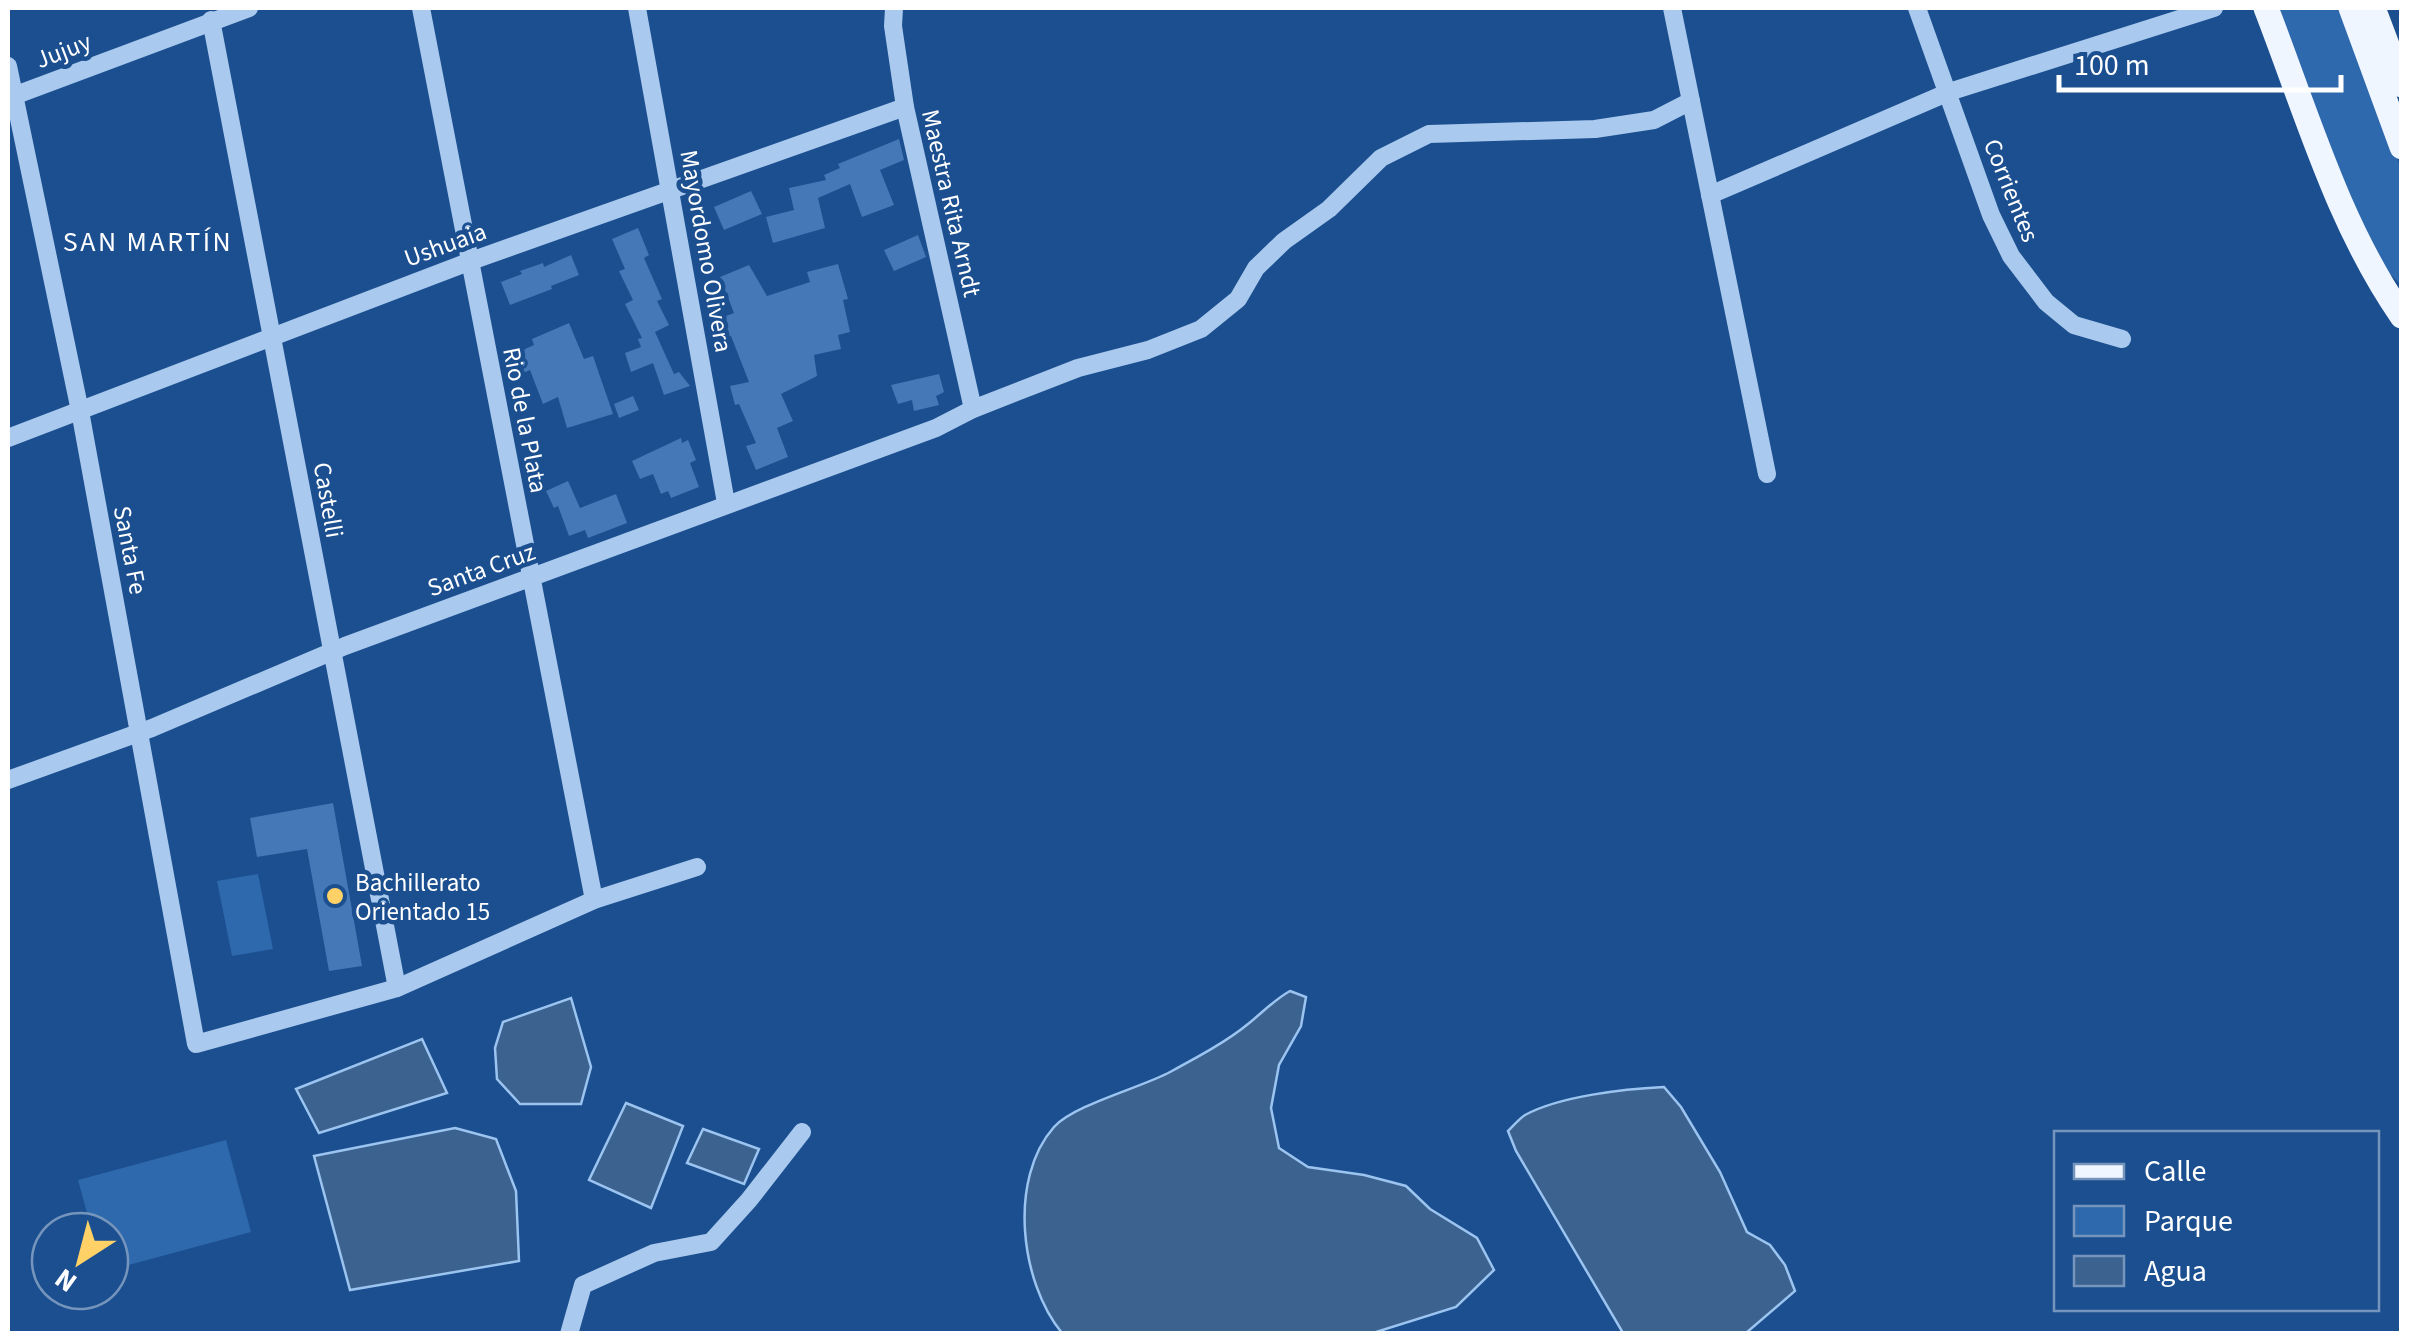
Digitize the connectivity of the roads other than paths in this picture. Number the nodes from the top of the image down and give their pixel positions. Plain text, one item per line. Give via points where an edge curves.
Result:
1 (248, 8) edge
2 (421, 8) edge
3 (638, 8) edge
4 (894, 8) edge
5 (1672, 8) edge
6 (1917, 8) edge
7 (2214, 8) edge
8 (2266, 8) edge
9 (2351, 8) edge
10 (2373, 8) edge
11 (211, 20) junction
12 (8, 66) edge
13 (2402, 86) edge
14 (1949, 92) junction
15 (10, 97) edge
16 (1691, 100) junction
17 (905, 107) junction
18 (2402, 147) edge
19 (671, 188) junction
20 (1710, 195) junction
21 (471, 261) junction
22 (2391, 293) edge
23 (2402, 316) edge
24 (273, 334) junction
25 (2122, 338) dead end
26 (973, 409) junction
27 (80, 412) junction
28 (8, 438) edge
29 (1767, 474) dead end
30 (726, 504) junction
31 (530, 577) junction
32 (332, 652) junction
33 (140, 732) junction
34 (8, 780) edge
35 (697, 867) dead end
36 (594, 900) junction
37 (397, 988) junction
38 (802, 1132) dead end
39 (569, 1334) edge

1 - 11 street, Jujuy
2 - 21 street, Rio de la Plata
3 - 19 street, Mayordomo Olivera
4 - 17 street, Maestra Rita Arndt
5 - 16 street
6 - 14 street, Corrientes
7 - 14 street
8 - 22 main road via 2344,210
9 - 18 main road
10 - 13 main road
11 - 15 street, Jujuy
11 - 24 street, Castelli
12 - 15 street, Santa Fe
14 - 20 street
14 - 25 street, Corrientes via 2011,256 2046,302 2074,325
15 - 27 street, Santa Fe
16 - 20 street
16 - 26 street, Santa Cruz via 1654,120 1596,129 1429,134 1381,158 1270,254 1238,299 1201,329
17 - 19 street, Ushuaia
17 - 26 street, Maestra Rita Arndt
19 - 21 street, Ushuaia
19 - 30 street, Mayordomo Olivera
20 - 29 street
21 - 24 street, Ushuaia
21 - 31 street, Rio de la Plata
22 - 23 main road
24 - 27 street, Ushuaia
24 - 32 street, Castelli
26 - 30 street, Santa Cruz
27 - 28 street, Ushuaia
27 - 33 street, Santa Fe
30 - 31 street, Santa Cruz
31 - 32 street, Santa Cruz
31 - 36 street, Rio de la Plata
32 - 33 street, Santa Cruz
32 - 37 street, Castelli
33 - 34 street, Santa Cruz
33 - 37 street, Santa Fe via 196,1044
35 - 36 street
36 - 37 street
38 - 39 street via 711,1242 654,1253 582,1284

